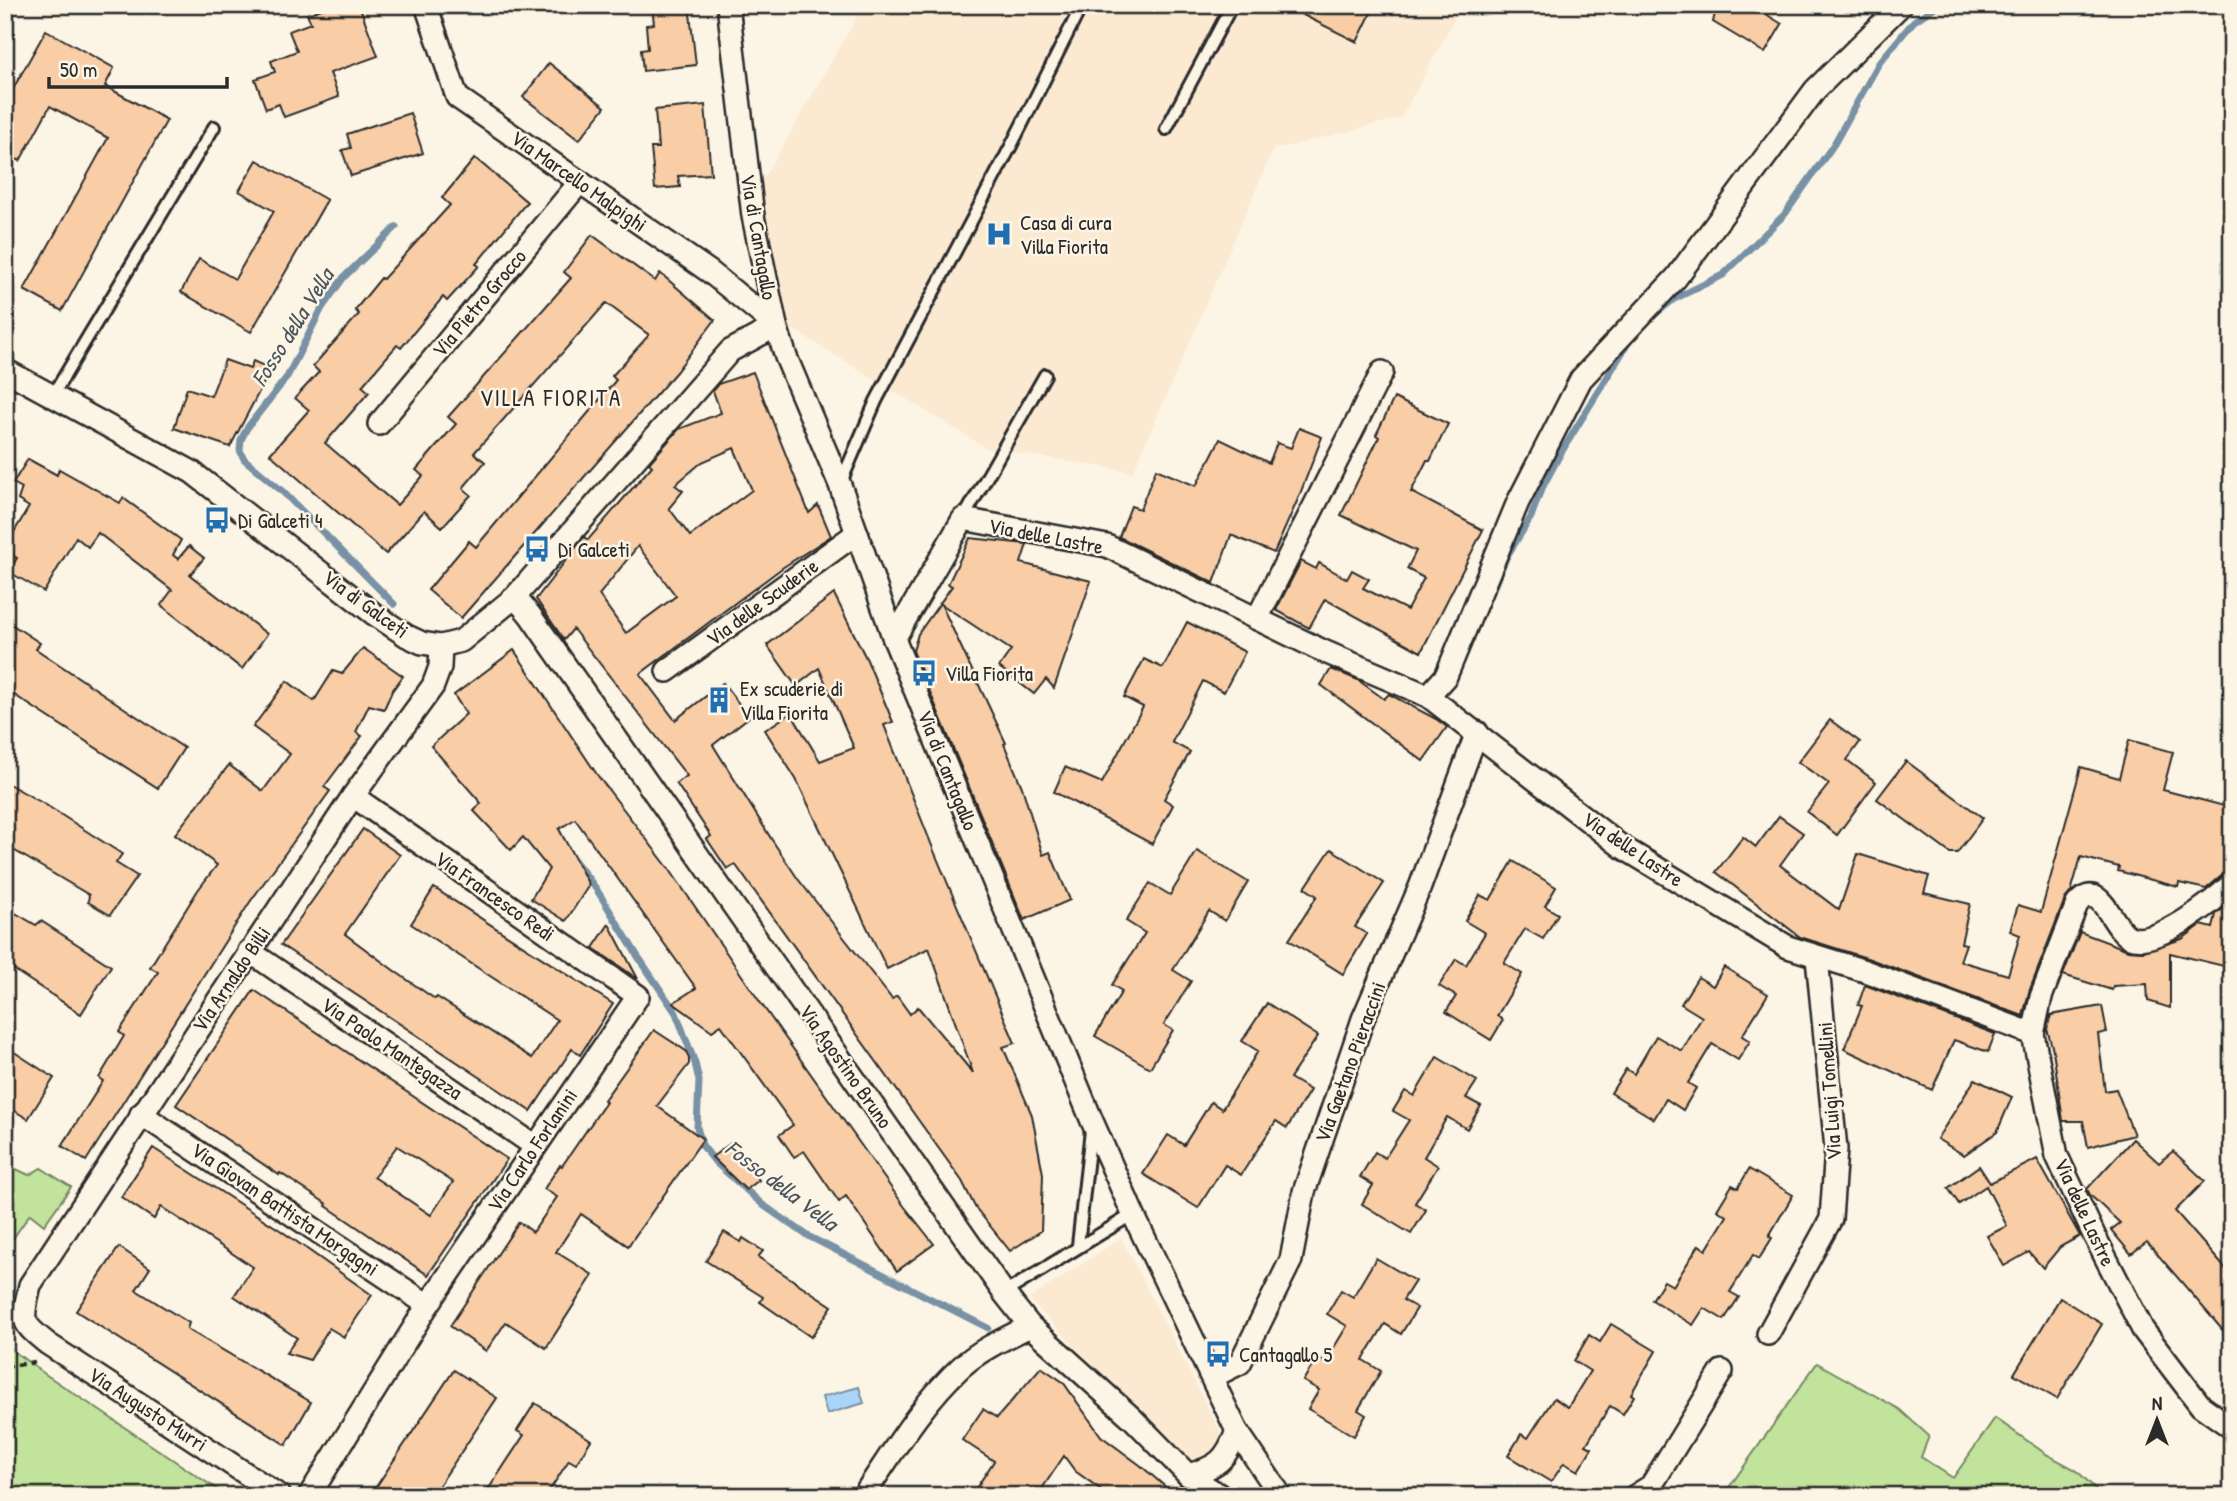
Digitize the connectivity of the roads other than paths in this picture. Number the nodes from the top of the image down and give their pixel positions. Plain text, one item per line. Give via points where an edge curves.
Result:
1 (426, 5) edge
2 (728, 5) edge
3 (1082, 5) edge
4 (1232, 5) edge
5 (1901, 5) edge
6 (214, 127) dead end
7 (1166, 129) dead end
8 (580, 182) junction
9 (776, 326) junction
10 (5, 370) edge
11 (1382, 372) dead end
12 (1045, 376) dead end
13 (53, 395) junction
14 (379, 425) dead end
15 (840, 485) junction
16 (963, 519) junction
17 (857, 533) junction
18 (514, 597) junction
19 (1257, 619) junction
20 (894, 639) junction
21 (441, 646) junction
22 (667, 671) dead end
23 (1428, 696) junction
24 (1476, 732) junction
25 (353, 796) junction
26 (2232, 884) edge
27 (249, 951) junction
28 (1817, 958) junction
29 (638, 996) joint
30 (2033, 1034) junction
31 (141, 1114) junction
32 (1092, 1121) junction
33 (534, 1146) junction
34 (1133, 1214) junction
35 (1078, 1245) junction
36 (1004, 1293) junction
37 (428, 1305) junction
38 (23, 1315) joint
39 (1030, 1326) junction
40 (1768, 1334) dead end
41 (1723, 1371) dead end
42 (1212, 1377) junction
43 (2232, 1428) edge
44 (1237, 1431) junction
45 (1188, 1475) junction
46 (280, 1496) edge
47 (309, 1496) edge
48 (863, 1496) edge
49 (1221, 1496) edge
50 (1281, 1496) edge
51 (1635, 1496) edge

1 - 8 street, Via Marcello Malpighi via 457,97
2 - 9 street, Via di Cantagallo via 753,216
3 - 15 lane via 876,401
4 - 7 lane
5 - 23 street via 1815,90 1676,278 1581,379 1518,502 1446,676
6 - 13 lane
8 - 9 street, Via Marcello Malpighi via 710,272
8 - 14 street, Via Pietro Grocco
9 - 15 street, Via di Cantagallo
9 - 18 street via 730,351
10 - 13 street, Via di Galceti
11 - 19 street
12 - 16 lane
13 - 21 street, Via di Galceti via 192,472 374,614 407,636
15 - 17 street, Via di Cantagallo
16 - 19 street, Via delle Lastre via 1107,546
16 - 20 street, Via delle Lastre
17 - 20 street, Via di Cantagallo
17 - 22 street, Via delle Scuderie
18 - 21 street via 461,641
18 - 36 street, Via Agostino Bruno
19 - 23 street, Via delle Lastre
20 - 32 street, Via di Cantagallo
21 - 25 street, Via Arnaldo Billi via 433,686
23 - 24 street, Via delle Lastre
24 - 28 street, Via delle Lastre via 1622,847 1788,947
24 - 42 street, Via Gaetano Pieraccini via 1420,887 1363,1019 1304,1192 1291,1260 1240,1363
25 - 27 street, Via Arnaldo Billi
25 - 29 street, Via Francesco Redi
26 - 30 street via 2179,923 2157,936 2141,938 2122,930 2098,898 2082,898 2041,997
27 - 31 street, Via Arnaldo Billi
27 - 33 street, Via Paolo Mantegazza
28 - 30 street, Via delle Lastre via 1865,971
28 - 40 street, Via Luigi Tomellini via 1836,1149 1831,1219
29 - 33 street, Via Carlo Forlanini
30 - 43 street, Via delle Lastre via 2057,1156 2094,1235 2143,1330 2202,1406
31 - 37 street, Via Giovan Battista Morgagni
31 - 38 street, Via Arnaldo Billi via 30,1284
32 - 34 street, Via di Cantagallo
32 - 35 lane
33 - 37 street, Via Carlo Forlanini
34 - 35 lane
34 - 42 street, Via di Cantagallo
35 - 36 lane
36 - 39 street, Via Agostino Bruno
37 - 47 street, Via Carlo Forlanini
38 - 46 street, Via Augusto Murri via 27,1327 48,1344
39 - 45 street, Via Agostino Bruno
39 - 48 street via 996,1342 961,1367 916,1418
41 - 51 street via 1651,1486
42 - 44 street, Via di Cantagallo
44 - 45 street via 1224,1459
44 - 50 street, Via di Cantagallo
45 - 49 street, Via Agostino Bruno

